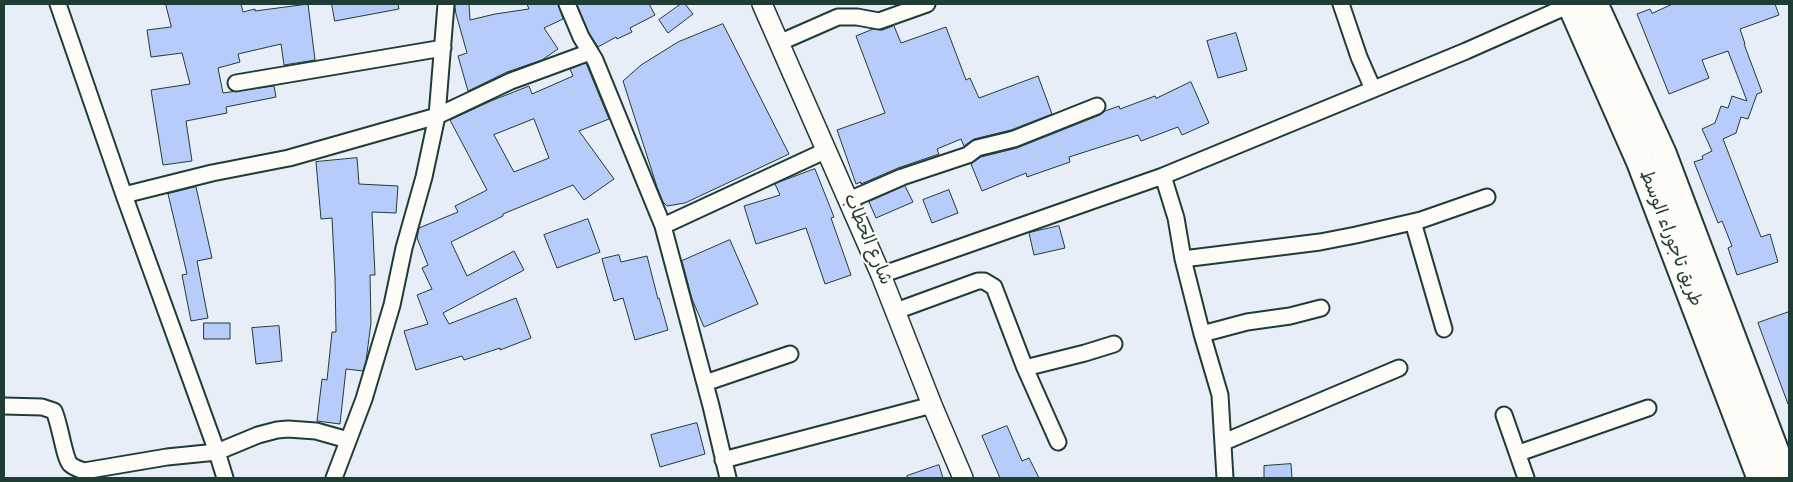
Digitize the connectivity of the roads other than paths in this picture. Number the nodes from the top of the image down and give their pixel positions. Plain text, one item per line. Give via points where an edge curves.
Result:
1 (58, 4) edge
2 (446, 4) edge
3 (567, 4) edge
4 (762, 4) edge
5 (926, 4) edge
6 (1341, 4) edge
7 (1571, 4) edge
8 (1596, 4) edge
9 (780, 42) junction
10 (443, 48) junction
11 (590, 52) junction
12 (236, 83) dead end
13 (1374, 89) junction
14 (1097, 106) dead end
15 (437, 116) junction
16 (827, 150) junction
17 (1163, 176) junction
18 (124, 195) junction
19 (1487, 196) dead end
20 (849, 200) junction
21 (1413, 222) junction
22 (663, 226) junction
23 (1183, 259) junction
24 (881, 275) junction
25 (1321, 308) dead end
26 (896, 311) junction
27 (1444, 329) dead end
28 (1202, 334) junction
29 (1114, 344) dead end
30 (790, 354) dead end
31 (1025, 368) junction
32 (1399, 368) dead end
33 (705, 383) junction
34 (932, 405) junction
35 (4, 406) edge
36 (1648, 408) dead end
37 (1504, 415) dead end
38 (348, 440) junction
39 (1058, 442) dead end
40 (1224, 442) junction
41 (218, 452) junction
42 (1519, 454) junction
43 (724, 460) junction
44 (225, 478) edge
45 (334, 478) edge
46 (728, 478) edge
47 (963, 478) edge
48 (1225, 478) edge
49 (1526, 478) edge
50 (1760, 478) edge
51 (1786, 478) edge

1 - 18 street
2 - 10 street
3 - 11 street
4 - 9 street, شارع الحطاب
5 - 9 street via 879,21 838,17
6 - 13 street
7 - 13 street
7 - 50 main road, طريق تاجوراء الوسط via 1640,163
8 - 51 main road via 1663,153
9 - 16 street, شارع الحطاب
10 - 12 street
10 - 15 street
11 - 15 street via 511,81
11 - 22 street
13 - 17 street
14 - 20 street via 1014,138 977,148 968,155 902,177
15 - 18 street via 289,158
15 - 38 street via 392,305 364,399
16 - 20 street, شارع الحطاب
16 - 22 street
17 - 23 street via 1176,218
17 - 24 street
18 - 41 street
19 - 21 street
20 - 24 street, شارع الحطاب
21 - 23 street via 1320,242
21 - 27 street
22 - 33 street
23 - 28 street
24 - 26 street, شارع الحطاب
25 - 28 street
26 - 31 street via 984,281 994,287
26 - 34 street, شارع الحطاب
28 - 40 street via 1220,395
29 - 31 street
30 - 33 street
31 - 39 street
32 - 40 street
33 - 43 street
34 - 43 street
34 - 47 street, شارع الحطاب
35 - 41 street via 42,407 54,411 68,460 76,469 84,471
36 - 42 street
37 - 42 street
38 - 41 street via 288,429 258,435
38 - 45 street
40 - 48 street
41 - 44 street
42 - 49 street
43 - 46 street

